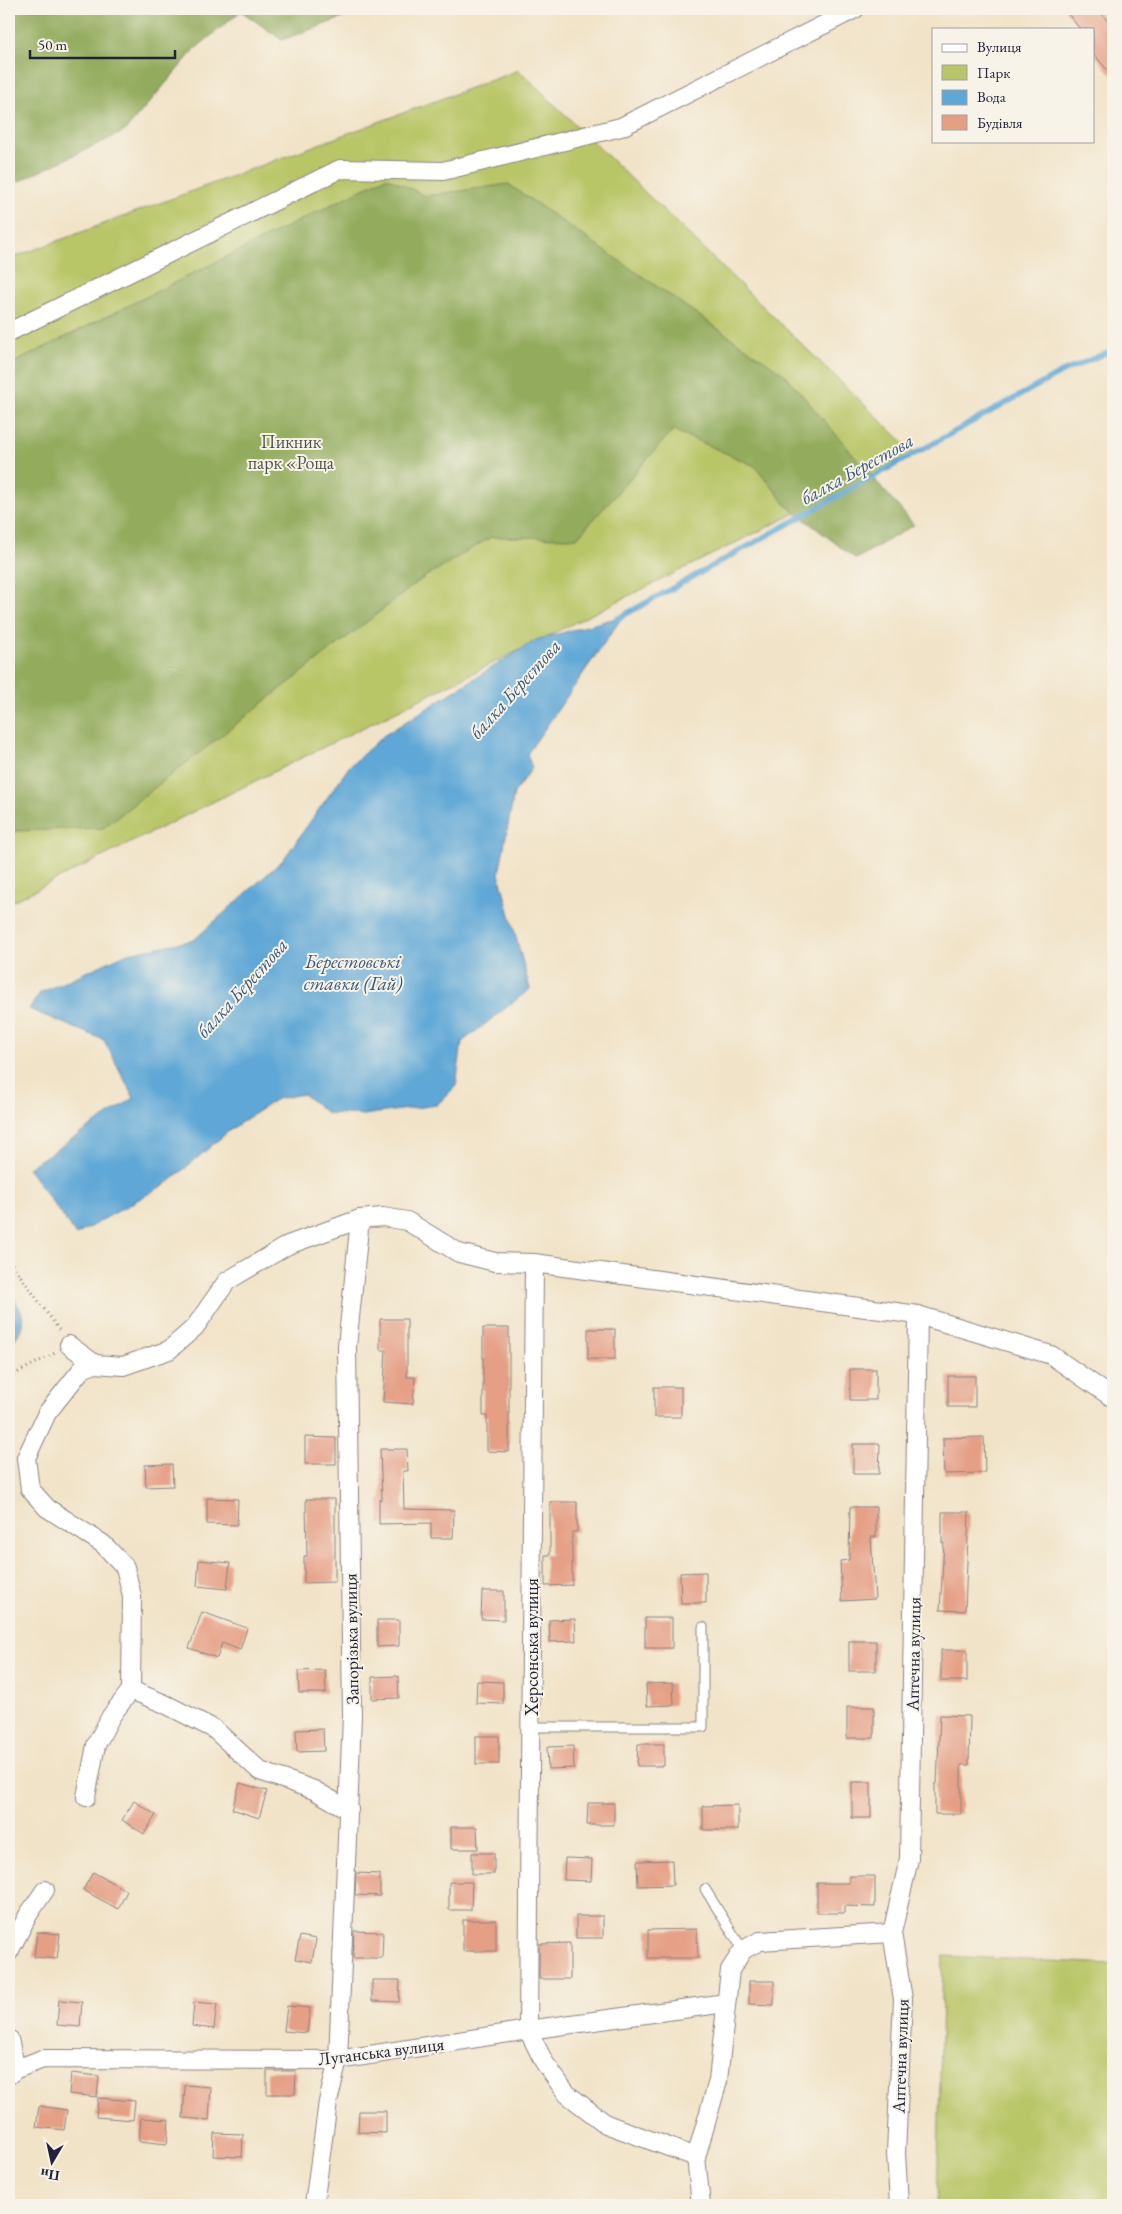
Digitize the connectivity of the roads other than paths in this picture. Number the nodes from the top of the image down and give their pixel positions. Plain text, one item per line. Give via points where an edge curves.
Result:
1 (854, 9) edge
2 (9, 332) edge
3 (360, 1219) junction
4 (534, 1263) junction
5 (918, 1315) junction
6 (70, 1345) road end
7 (95, 1364) junction
8 (1113, 1398) edge
9 (703, 1626) dead end
10 (131, 1690) junction
11 (530, 1727) junction
12 (86, 1797) dead end
13 (349, 1810) junction
14 (705, 1889) dead end
15 (45, 1890) dead end
16 (892, 1933) junction
17 (743, 1950) junction
18 (9, 1952) edge
19 (726, 2003) junction
20 (528, 2030) junction
21 (9, 2039) edge
22 (338, 2060) junction
23 (12, 2072) edge
24 (696, 2157) junction
25 (314, 2205) edge
26 (700, 2205) edge
27 (899, 2205) edge

1 - 2 street via 621,127 443,171 340,169
3 - 4 street via 383,1217 407,1221 459,1253 495,1262
3 - 7 street via 288,1245 227,1281 195,1327 169,1350 123,1366
3 - 13 street, Запорізька вулиця via 347,1347 352,1716
4 - 5 street
4 - 11 street, Херсонська вулиця
5 - 8 street via 1051,1355
5 - 16 street, Аптечна вулиця via 909,1859
6 - 7 street
7 - 10 street via 82,1369 47,1413 26,1458 30,1489 47,1508 103,1544 125,1567 132,1596
9 - 11 lane via 703,1727
10 - 12 street via 111,1716 96,1745
10 - 13 street via 214,1729 260,1771 314,1790
11 - 20 street, Херсонська вулиця
13 - 22 street, Запорізька вулиця
14 - 17 lane
15 - 18 street
16 - 17 street via 760,1940
16 - 27 street, Аптечна вулиця via 903,1999 896,2153
17 - 19 street via 730,1970
19 - 20 street, Луганська вулиця
19 - 24 street via 718,2081
20 - 22 street, Луганська вулиця
20 - 24 street via 544,2062 567,2094 606,2124
21 - 23 street
22 - 23 street, Луганська вулиця via 43,2059
22 - 25 street, Запорізька вулиця via 328,2102
24 - 26 street

